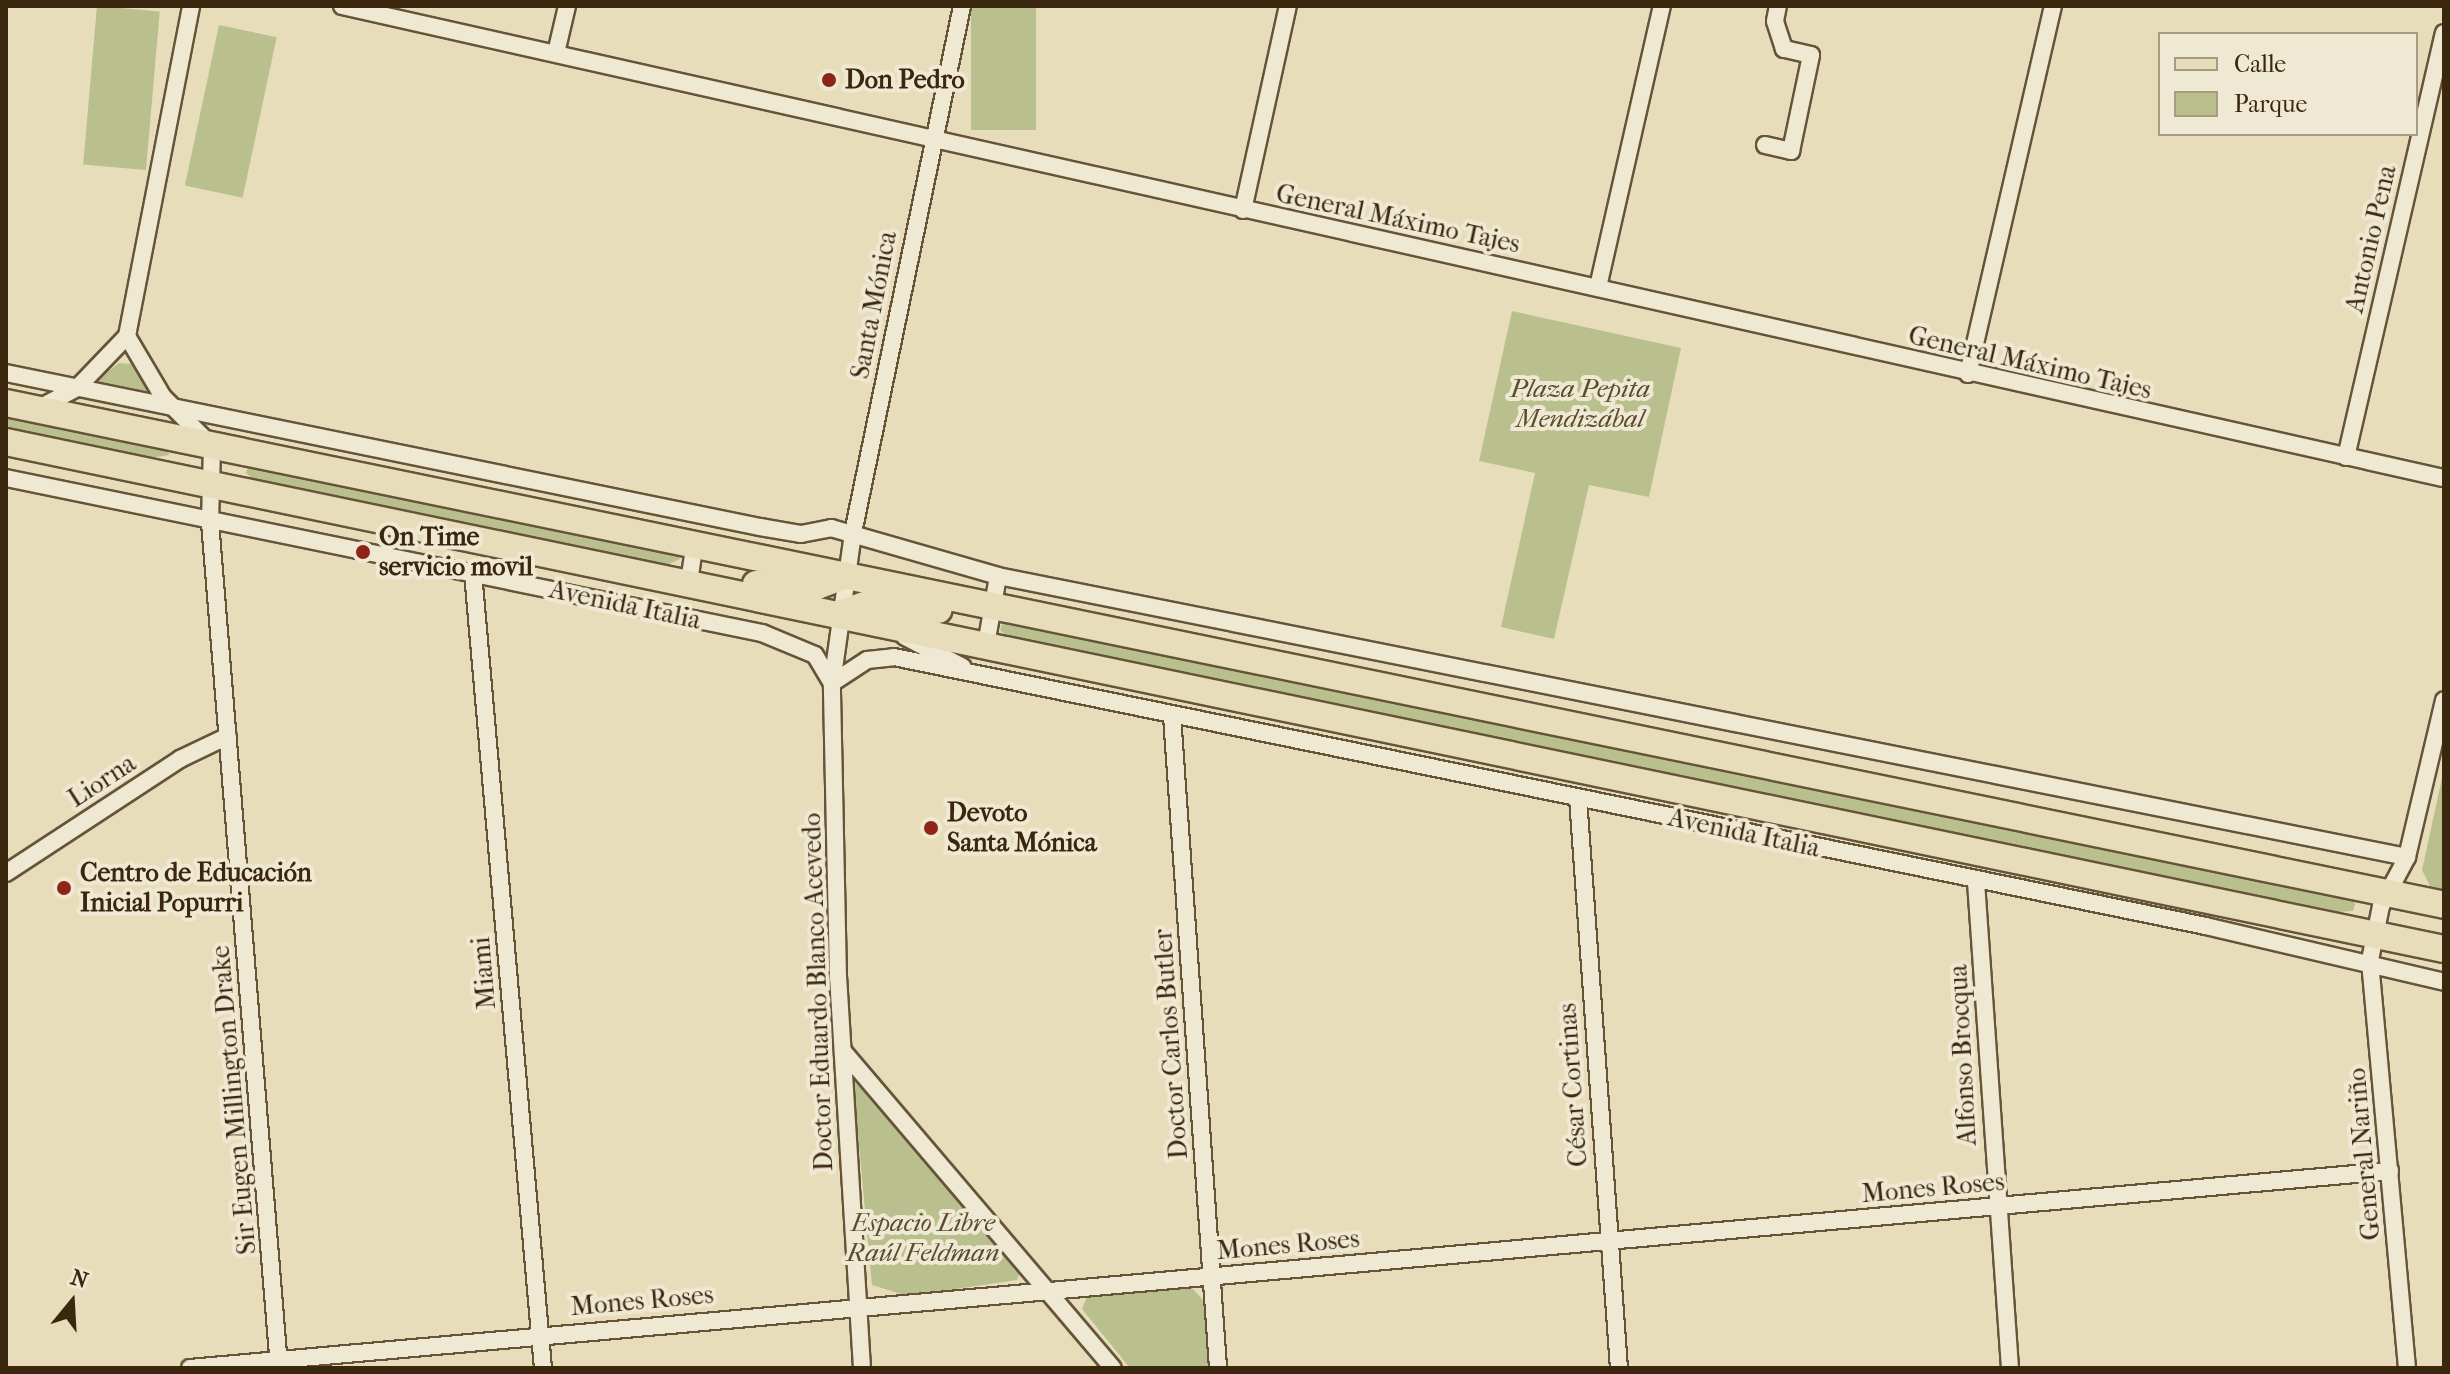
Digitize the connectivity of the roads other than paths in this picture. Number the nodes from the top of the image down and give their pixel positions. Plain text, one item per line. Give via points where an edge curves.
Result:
1 (191, 6) edge
2 (342, 6) edge
3 (567, 6) edge
4 (962, 6) edge
5 (1288, 6) edge
6 (1662, 6) edge
7 (1778, 6) edge
8 (2053, 6) edge
9 (2444, 33) edge
10 (556, 53) junction
11 (932, 141) junction
12 (1765, 145) dead end
13 (1243, 210) junction
14 (1598, 287) junction
15 (127, 336) junction
16 (6, 373) edge
17 (1968, 374) junction
18 (77, 388) junction
19 (6, 403) edge
20 (173, 406) junction
21 (36, 410) junction
22 (6, 442) edge
23 (212, 446) junction
24 (2346, 457) junction
25 (6, 478) edge
26 (2444, 478) edge
27 (215, 485) junction
28 (210, 522) junction
29 (853, 533) junction
30 (695, 542) junction
31 (473, 573) junction
32 (845, 575) junction
33 (998, 576) junction
34 (689, 582) junction
35 (1109, 598) junction
36 (993, 605) junction
37 (839, 614) junction
38 (875, 622) junction
39 (1104, 627) junction
40 (986, 645) junction
41 (1049, 658) junction
42 (984, 677) junction
43 (1498, 677) junction
44 (832, 683) junction
45 (1042, 689) junction
46 (2444, 700) edge
47 (1490, 707) junction
48 (1172, 716) junction
49 (228, 736) junction
50 (1578, 798) junction
51 (2407, 857) junction
52 (6, 873) edge
53 (1976, 882) junction
54 (2387, 892) junction
55 (2444, 905) edge
56 (2371, 948) junction
57 (2444, 949) edge
58 (2444, 982) edge
59 (843, 1051) junction
60 (2390, 1171) junction
61 (1996, 1207) junction
62 (1608, 1240) junction
63 (1211, 1277) junction
64 (1049, 1291) junction
65 (858, 1308) junction
66 (540, 1333) junction
67 (279, 1364) edge
68 (190, 1368) edge
69 (543, 1368) edge
70 (862, 1368) edge
71 (1113, 1368) edge
72 (1218, 1368) edge
73 (1619, 1368) edge
74 (2010, 1368) edge
75 (2407, 1368) edge

1 - 15 street
2 - 10 street, General Máximo Tajes
3 - 10 street
4 - 11 street, Santa Mónica
5 - 13 street
6 - 14 street
7 - 12 street via 1775,21 1784,49 1811,55 1791,151
8 - 17 street
9 - 24 street, Antonio Pena
10 - 11 street, General Máximo Tajes
11 - 13 street, General Máximo Tajes
11 - 29 street, Santa Mónica
13 - 14 street, General Máximo Tajes
14 - 17 street, General Máximo Tajes
15 - 18 street
15 - 20 street
16 - 18 street
17 - 24 street, General Máximo Tajes
18 - 20 street
18 - 21 street
19 - 21 main road
20 - 23 street
20 - 29 street via 773,529
21 - 23 main road
22 - 27 main road, Avenida Italia
23 - 27 street, Sir Eugen Millington Drake
23 - 30 main road
24 - 26 street, General Máximo Tajes
25 - 28 street, Avenida Italia
27 - 28 street, Sir Eugen Millington Drake
27 - 34 main road, Avenida Italia
28 - 31 street, Avenida Italia
28 - 49 street, Sir Eugen Millington Drake
29 - 32 street, Santa Mónica
29 - 33 street
30 - 32 main road
30 - 34 street, Avenida Italia
31 - 44 street, Avenida Italia via 762,633 815,655
31 - 66 street, Miami
32 - 34 main road via 817,586
32 - 36 main road
32 - 37 street, Santa Mónica
33 - 35 street
33 - 36 street
34 - 37 main road, Avenida Italia
35 - 39 street
35 - 43 street
36 - 37 main road via 974,612 873,602
36 - 39 main road
36 - 40 street
37 - 38 main road, Avenida Italia
37 - 44 street, Doctor Eduardo Blanco Acevedo
38 - 40 main road, Avenida Italia
38 - 42 street, Avenida Italia
39 - 47 main road
40 - 41 main road, Avenida Italia
41 - 45 street
41 - 56 main road, Avenida Italia
42 - 44 street, Avenida Italia via 880,656
42 - 45 street, Avenida Italia
43 - 47 street
43 - 51 street
44 - 59 street, Doctor Eduardo Blanco Acevedo
45 - 48 street, Avenida Italia
46 - 51 street
47 - 54 main road
48 - 50 street, Avenida Italia
48 - 63 street, Doctor Carlos Butler
49 - 52 street, Liorna via 180,759
49 - 67 street, Sir Eugen Millington Drake
50 - 53 street, Avenida Italia
50 - 62 street, César Cortinas
51 - 54 street
53 - 56 street, Avenida Italia
53 - 61 street, Alfonso Brocqua
54 - 55 main road
54 - 56 street
56 - 57 main road, Avenida Italia
56 - 58 street, Avenida Italia
56 - 60 street, General Nariño
59 - 64 street
59 - 65 street, Doctor Eduardo Blanco Acevedo
60 - 61 street, Mones Roses
60 - 75 street, General Nariño
61 - 62 street, Mones Roses
61 - 74 street, Alfonso Brocqua
62 - 63 street, Mones Roses
62 - 73 street, César Cortinas
63 - 64 street, Mones Roses
63 - 72 street, Doctor Carlos Butler
64 - 65 street, Mones Roses
64 - 71 street
65 - 66 street, Mones Roses
65 - 70 street, Doctor Eduardo Blanco Acevedo
66 - 67 street, Mones Roses
66 - 69 street, Miami
67 - 68 street, Mones Roses

